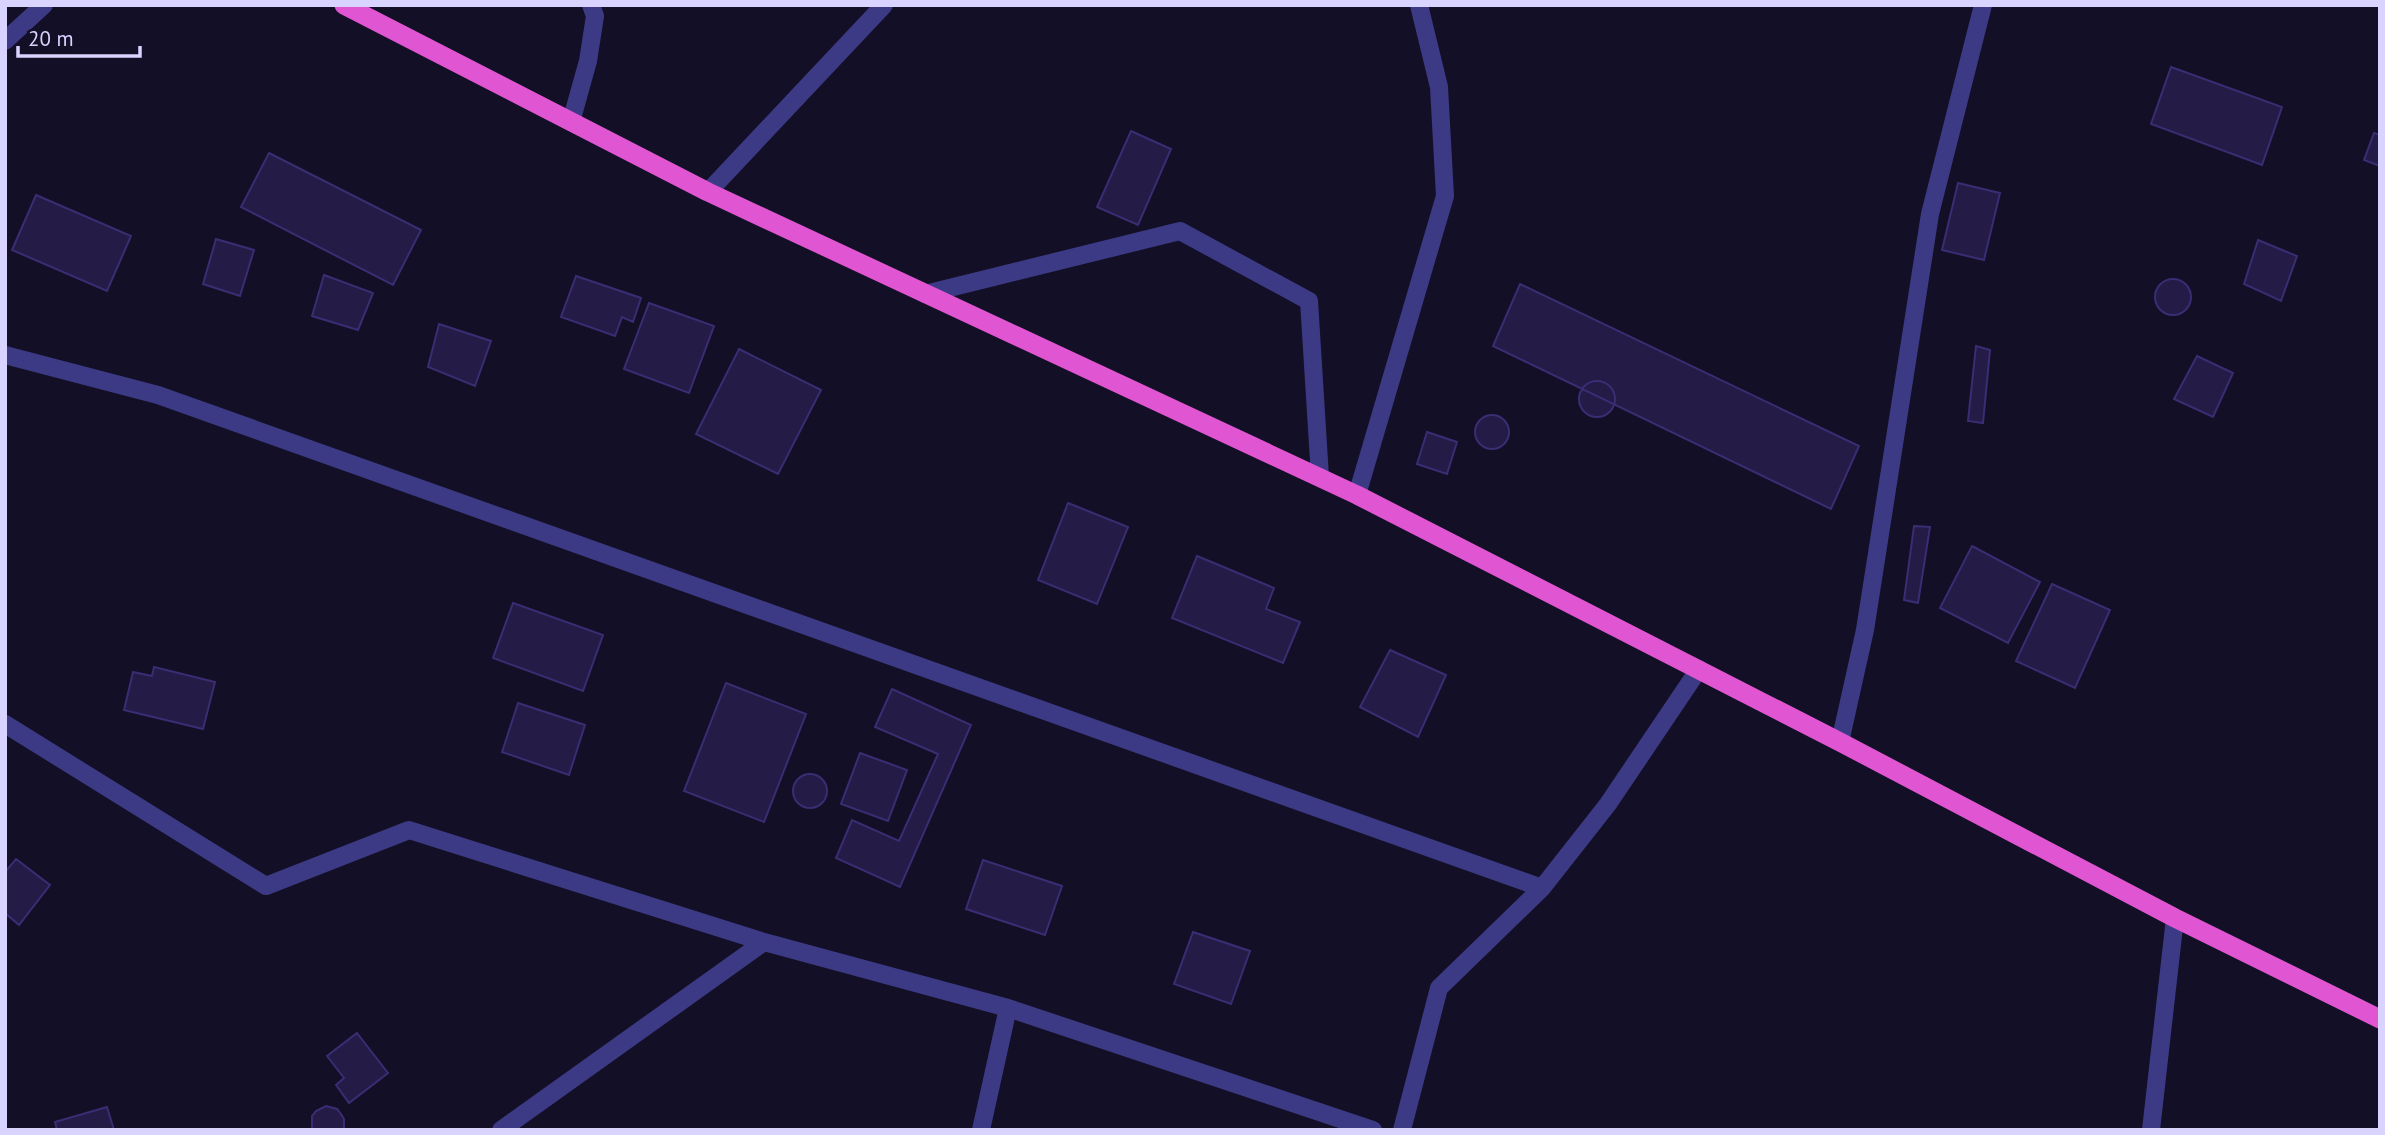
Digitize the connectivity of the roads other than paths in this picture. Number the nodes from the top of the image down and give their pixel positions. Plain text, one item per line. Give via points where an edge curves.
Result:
1 (44, 5) edge
2 (344, 5) edge
3 (591, 5) edge
4 (884, 5) edge
5 (1419, 5) edge
6 (1983, 5) edge
7 (5, 41) edge
8 (571, 122) junction
9 (708, 192) junction
10 (925, 293) junction
11 (5, 355) edge
12 (1320, 477) junction
13 (1357, 495) junction
14 (1699, 669) junction
15 (5, 724) edge
16 (1840, 742) junction
17 (1542, 888) junction
18 (2175, 918) junction
19 (764, 942) junction
20 (1008, 1009) junction
21 (2380, 1019) edge
22 (501, 1130) edge
23 (981, 1130) edge
24 (1373, 1130) edge
25 (1402, 1130) edge
26 (2151, 1130) edge

1 - 7 street
2 - 8 highway
3 - 8 street via 595,16 590,50
4 - 9 street
5 - 13 street via 1438,87 1445,196
6 - 16 street via 1930,214 1865,630
8 - 9 highway
9 - 10 highway
10 - 12 highway
10 - 12 street via 1180,231 1309,301
11 - 17 street via 158,395
12 - 13 highway
13 - 14 highway
14 - 16 highway
14 - 17 street via 1608,804
15 - 19 street via 266,886 409,830
16 - 18 highway
17 - 25 street via 1438,988
18 - 21 highway
18 - 26 street
19 - 20 street
19 - 22 street
20 - 23 street
20 - 24 street

